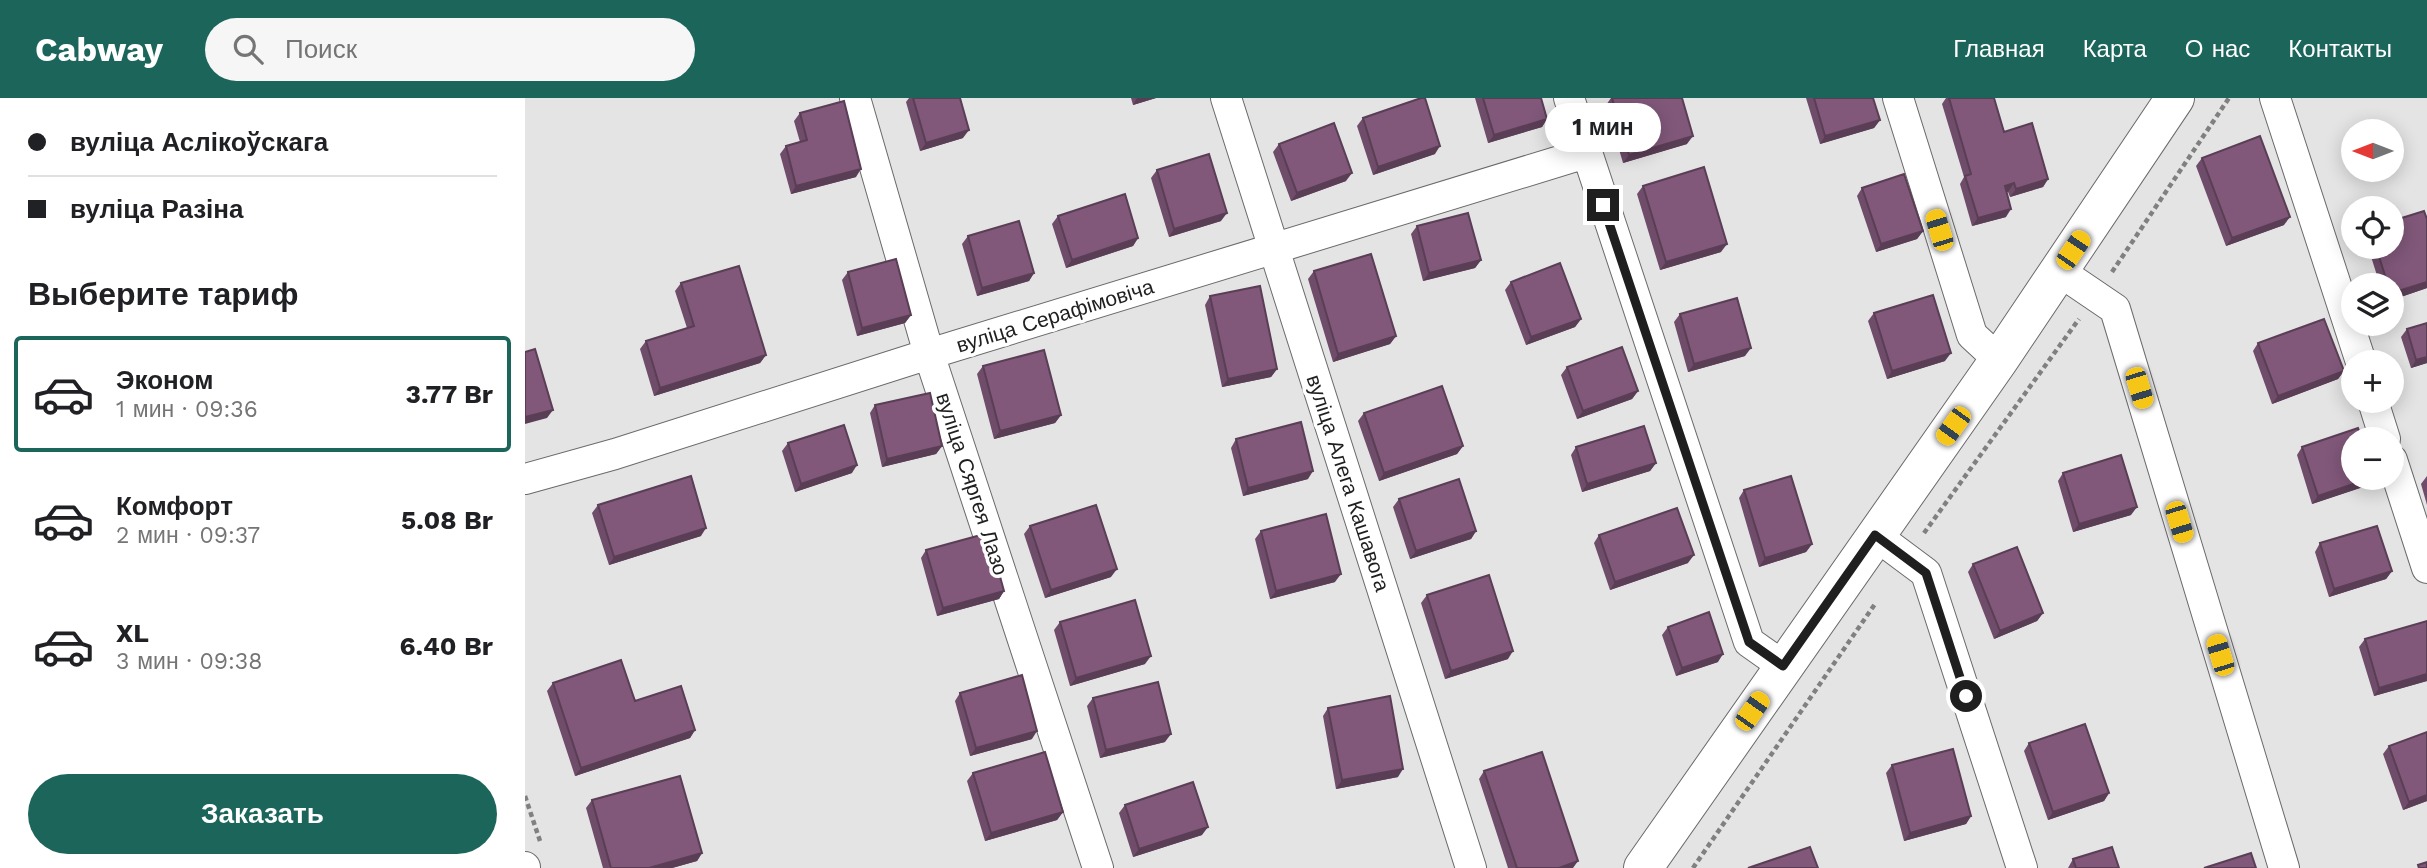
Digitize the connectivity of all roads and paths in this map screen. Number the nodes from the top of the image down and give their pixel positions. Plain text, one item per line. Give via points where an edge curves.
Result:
1 (855, 98) edge
2 (1226, 98) edge
3 (1569, 98) edge
4 (1898, 98) edge
5 (2175, 98) edge
6 (2229, 98) edge
7 (2276, 98) edge
8 (1586, 153) junction
9 (1273, 249) junction
10 (2059, 271) junction
11 (2096, 295) junction
12 (2357, 350) edge
13 (929, 354) junction
14 (1999, 360) junction
15 (525, 479) edge
16 (2402, 490) edge
17 (1875, 535) junction
18 (1906, 558) junction
19 (2427, 568) edge
20 (1783, 666) junction
21 (525, 796) edge
22 (531, 860) edge
23 (1098, 868) edge
24 (1472, 868) edge
25 (1643, 868) edge
26 (1693, 868) edge
27 (2022, 868) edge
28 (2284, 868) edge

1 - 13 street, вуліца Сяргея Лазо
2 - 9 street, вуліца Алега Кашавога
3 - 8 street
4 - 14 street via 1972,335
5 - 10 main road
6 - 11 path
7 - 12 street
8 - 9 street, вуліца Серафімовіча
8 - 20 street via 1749,642
9 - 13 street, вуліца Серафімовіча
9 - 24 street, вуліца Алега Кашавога
10 - 11 street
10 - 14 main road
11 - 18 path
11 - 28 street via 2115,309
13 - 15 street, вуліца Серафімовіча
13 - 23 street, вуліца Сяргея Лазо
14 - 17 main road
16 - 19 street
17 - 18 street
17 - 20 main road
18 - 26 path
18 - 27 street via 1926,573
20 - 25 main road
21 - 22 path

